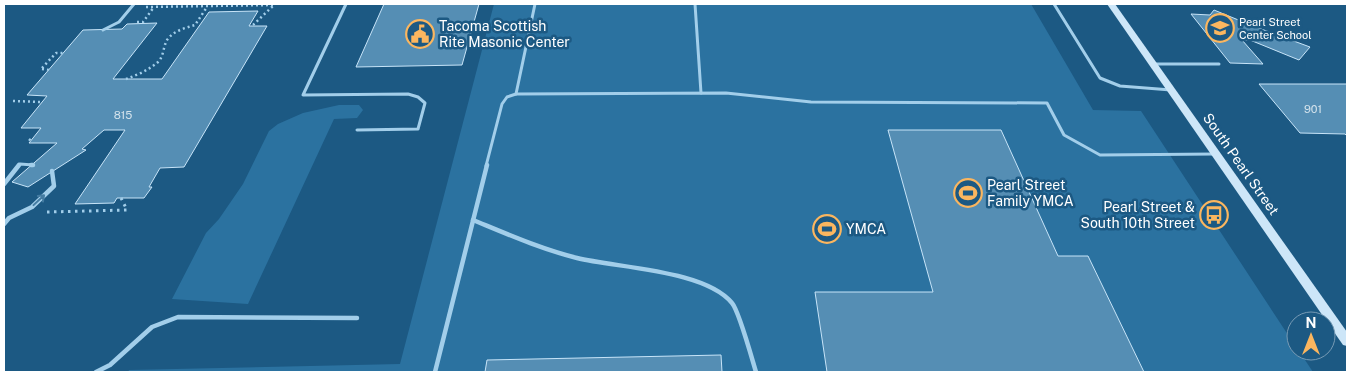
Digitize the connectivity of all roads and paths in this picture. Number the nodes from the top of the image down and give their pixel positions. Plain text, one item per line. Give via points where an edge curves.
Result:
1 (134, 4) edge
2 (346, 4) edge
3 (535, 4) edge
4 (695, 4) edge
5 (1054, 4) edge
6 (1111, 4) edge
7 (207, 6) junction
8 (142, 7) dead end
9 (252, 26) dead end
10 (103, 30) dead end
11 (64, 53) dead end
12 (1154, 64) junction
13 (1219, 64) dead end
14 (50, 70) dead end
15 (126, 79) dead end
16 (1172, 90) junction
17 (701, 93) junction
18 (516, 94) junction
19 (13, 101) dead end
20 (41, 102) dead end
21 (357, 130) dead end
22 (1217, 154) junction
23 (33, 165) dead end
24 (52, 171) dead end
25 (4, 184) edge
26 (121, 198) dead end
27 (42, 212) dead end
28 (473, 220) junction
29 (4, 224) edge
30 (357, 318) dead end
31 (1347, 341) edge
32 (96, 372) edge
33 (435, 372) edge
34 (756, 372) edge

1 - 10 lane via 119,22
2 - 21 lane via 303,95 408,94 418,96 424,103 418,129
3 - 18 lane
4 - 17 lane
5 - 16 lane via 1100,78 1120,86
6 - 12 street, South Pearl Street
7 - 8 path
7 - 9 path via 274,5
7 - 15 path via 195,24 180,29 167,40 157,63
11 - 14 path via 56,52 42,68
12 - 13 lane
12 - 16 street, South Pearl Street
16 - 22 street, South Pearl Street
17 - 18 lane
17 - 22 lane via 811,102 1047,103 1064,135 1100,154
18 - 28 lane via 507,97 502,104
19 - 20 path
22 - 31 street, South Pearl Street
23 - 25 lane via 20,164
29 -> 24 lane via 9,218 32,207 54,186
26 - 27 path via 127,210
28 - 33 lane
28 - 34 lane via 578,258 677,276 710,286 733,304
30 - 32 lane via 178,317 152,327 110,365

